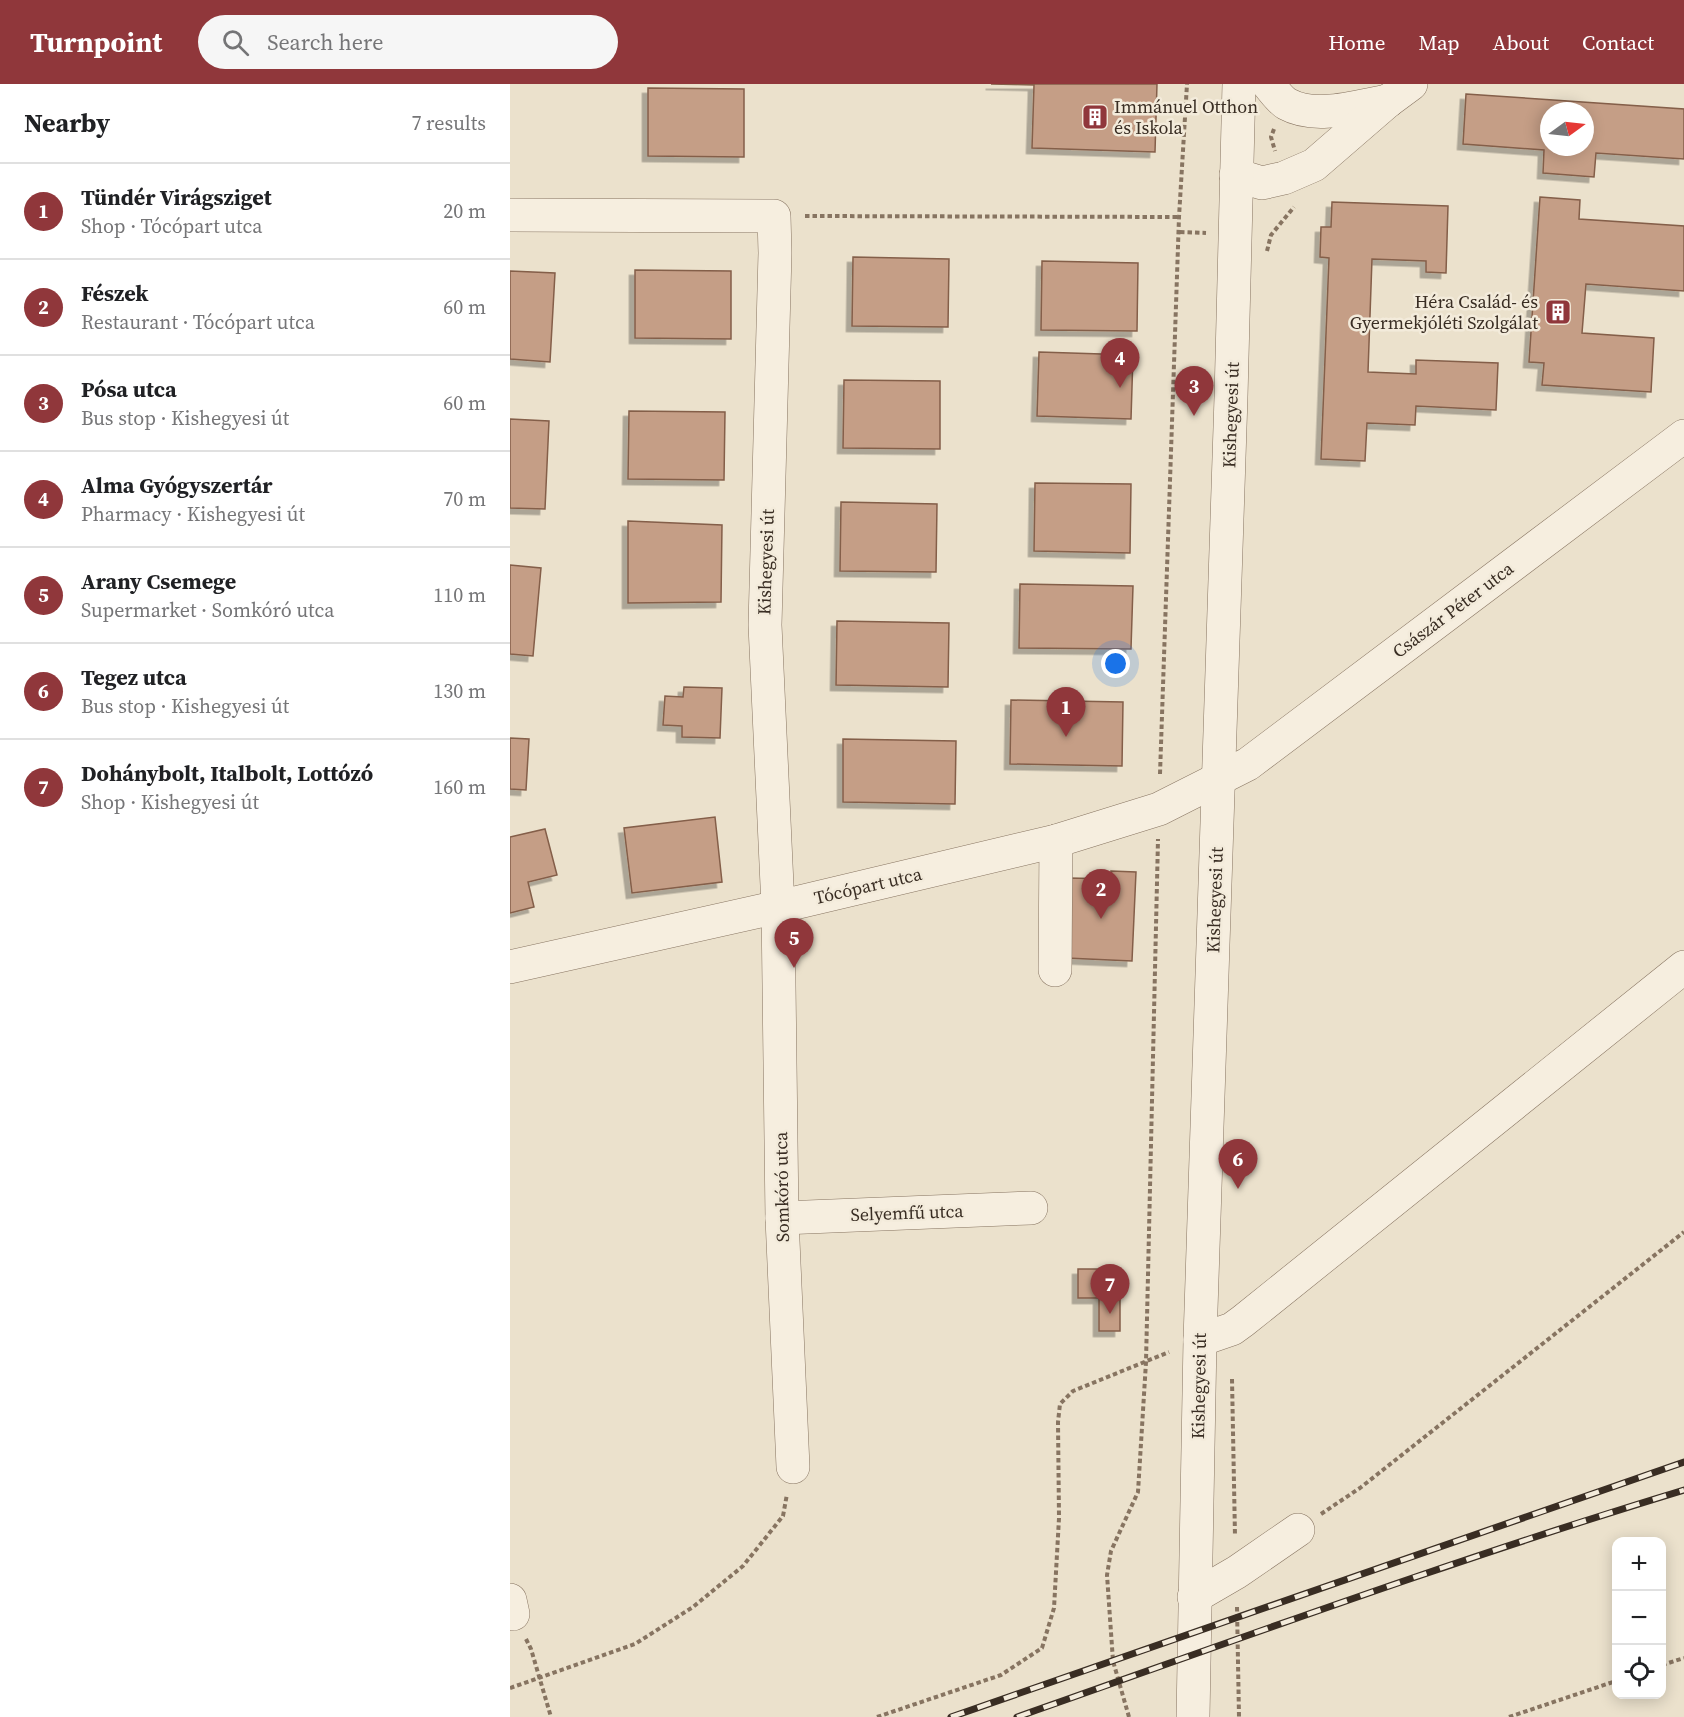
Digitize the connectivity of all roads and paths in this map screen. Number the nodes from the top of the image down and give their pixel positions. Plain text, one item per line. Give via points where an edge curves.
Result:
1 (1187, 84) edge
2 (1239, 84) edge
3 (1268, 84) edge
4 (1400, 92) edge
5 (1236, 175) junction
6 (1295, 206) dead end
7 (510, 215) edge
8 (774, 216) junction
9 (1271, 235) dead end
10 (1684, 436) edge
11 (1218, 779) junction
12 (1056, 841) junction
13 (778, 907) junction
14 (510, 967) edge
15 (1684, 967) edge
16 (1055, 970) dead end
17 (1031, 1208) dead end
18 (782, 1218) junction
19 (1684, 1232) edge
20 (1200, 1340) junction
21 (1146, 1362) junction
22 (792, 1467) joint
23 (1299, 1530) joint
24 (1237, 1572) junction
25 (1194, 1597) junction
26 (512, 1607) edge
27 (1684, 1658) edge
28 (1666, 1664) edge
29 (539, 1679) junction
30 (1612, 1683) edge
31 (510, 1688) edge
32 (551, 1717) edge
33 (877, 1717) edge
34 (1129, 1717) edge
35 (1193, 1717) edge
36 (1239, 1717) edge
37 (1509, 1717) edge

1 - 8 path via 1179,217
2 - 5 street, Kishegyesi út
3 - 4 street via 1284,103 1297,109 1322,111
4 - 5 street via 1314,165 1262,183
5 - 11 street, Kishegyesi út
6 - 9 path
7 - 8 street
8 - 13 street, Kishegyesi út via 765,625
10 - 11 street, Császár Péter utca via 1257,757
11 - 12 street, Tócópart utca via 1159,809
11 - 20 street, Kishegyesi út
12 - 13 street, Tócópart utca
12 - 16 street
13 - 14 street, Tócópart utca
13 - 18 street, Somkóró utca
15 - 20 street via 1243,1321
17 - 18 street, Selyemfű utca
18 - 22 street, Somkóró utca
19 - 23 path via 1360,1488
20 - 21 path
20 - 25 street, Kishegyesi út
21 - 33 path via 1073,1391 1060,1404 1054,1608 1042,1648 1001,1675
21 - 34 path via 1138,1492 1111,1551 1107,1575 1113,1661
22 - 29 path via 783,1515 743,1566 693,1607 635,1644
23 - 24 street
24 - 25 street
24 - 36 path
25 - 35 street, Kishegyesi út
26 - 29 path via 531,1649
27 - 28 path
29 - 31 path
29 - 32 path
30 - 37 path

